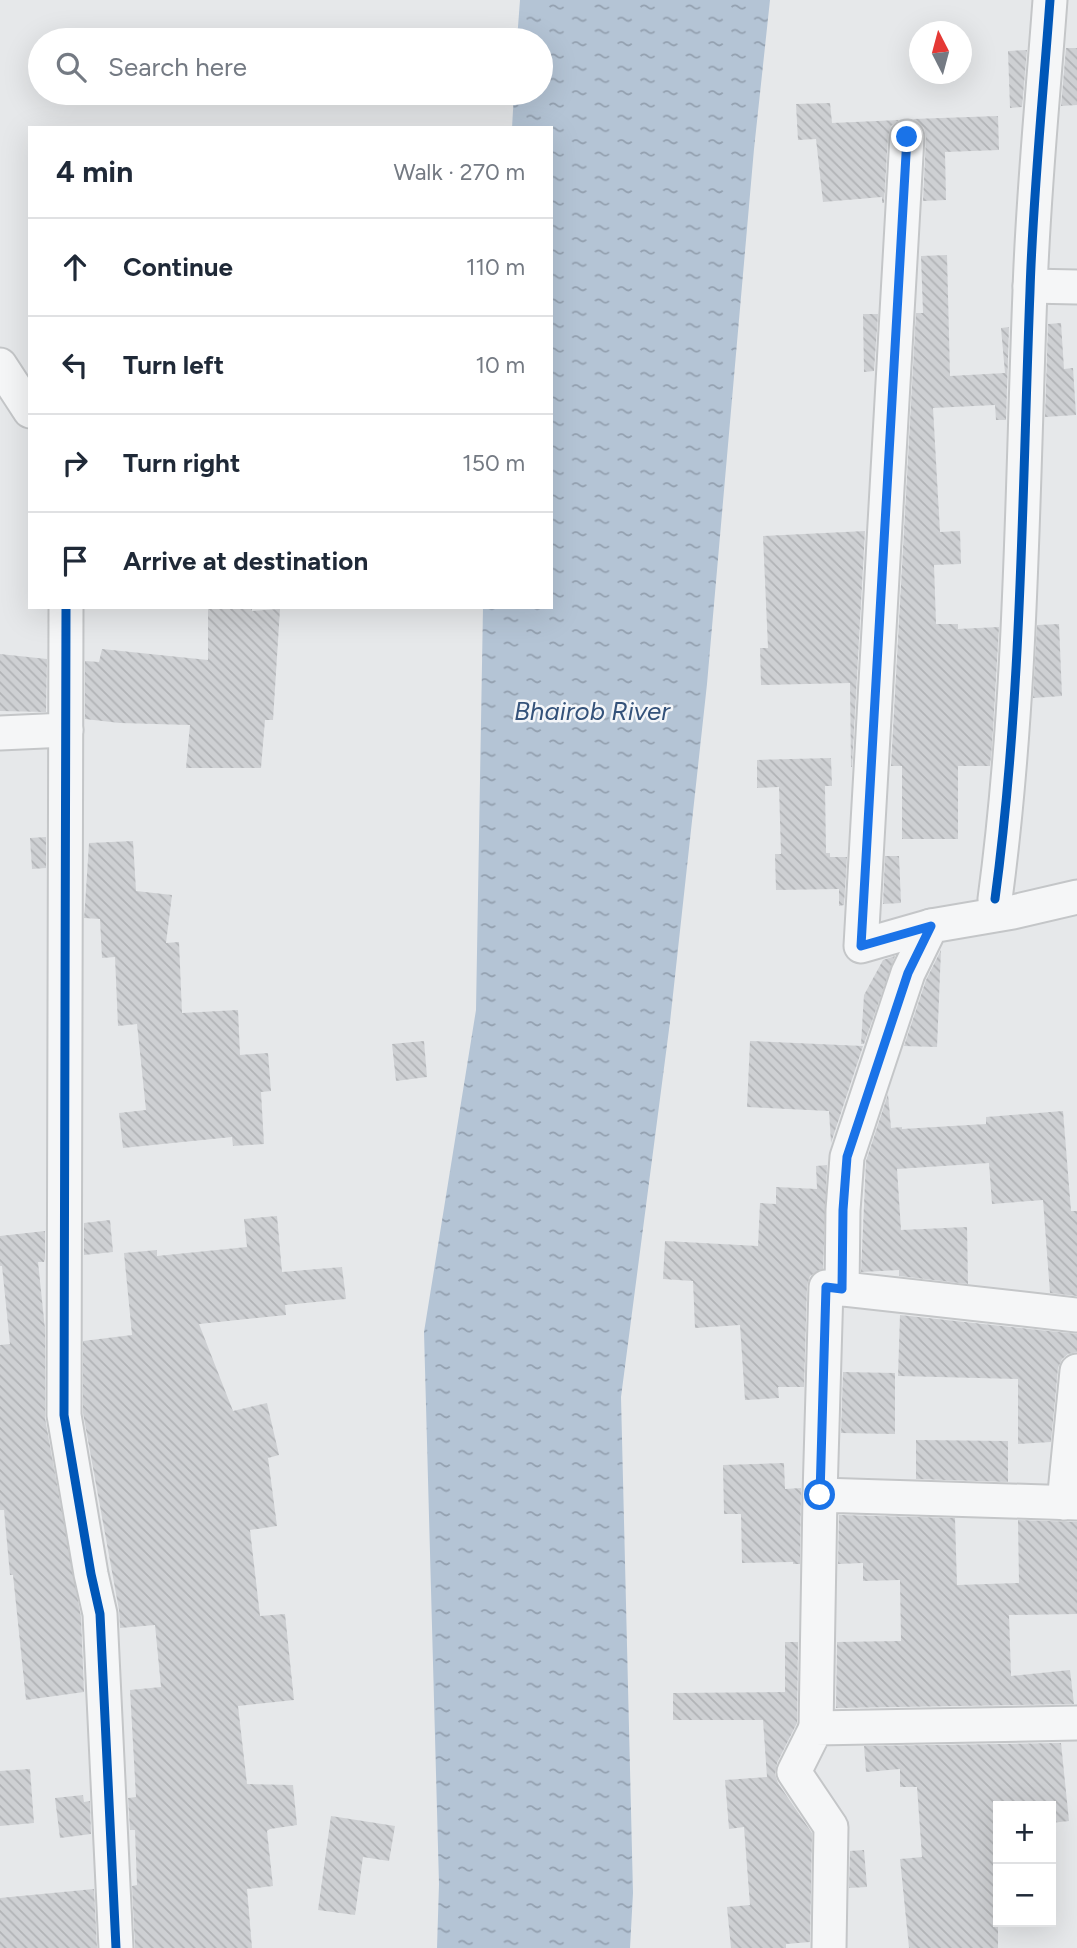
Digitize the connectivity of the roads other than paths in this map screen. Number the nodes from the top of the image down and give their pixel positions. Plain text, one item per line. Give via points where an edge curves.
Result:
1 (1050, 0) edge
2 (907, 137) dead end
3 (1030, 286) junction
4 (1077, 287) edge
5 (0, 365) edge
6 (28, 408) edge
7 (66, 609) edge
8 (66, 730) junction
9 (0, 733) edge
10 (1077, 897) edge
11 (995, 899) dead end
12 (931, 926) junction
13 (842, 1289) junction
14 (1077, 1315) edge
15 (1077, 1371) edge
16 (820, 1495) junction
17 (1071, 1503) edge
18 (1077, 1723) edge
19 (816, 1728) junction
20 (117, 1948) edge
21 (829, 1948) edge

1 - 3 street
2 - 12 street via 861,946
3 - 4 street
3 - 11 street via 1014,717
5 - 6 street
7 - 8 street
8 - 9 street
8 - 20 street via 64,1415 100,1614
10 - 12 street
12 - 13 street via 908,973 847,1157
13 - 14 street
13 - 16 street via 826,1287
15 - 17 street
16 - 17 street
16 - 19 street
18 - 19 street
19 - 21 street via 794,1772 831,1827

